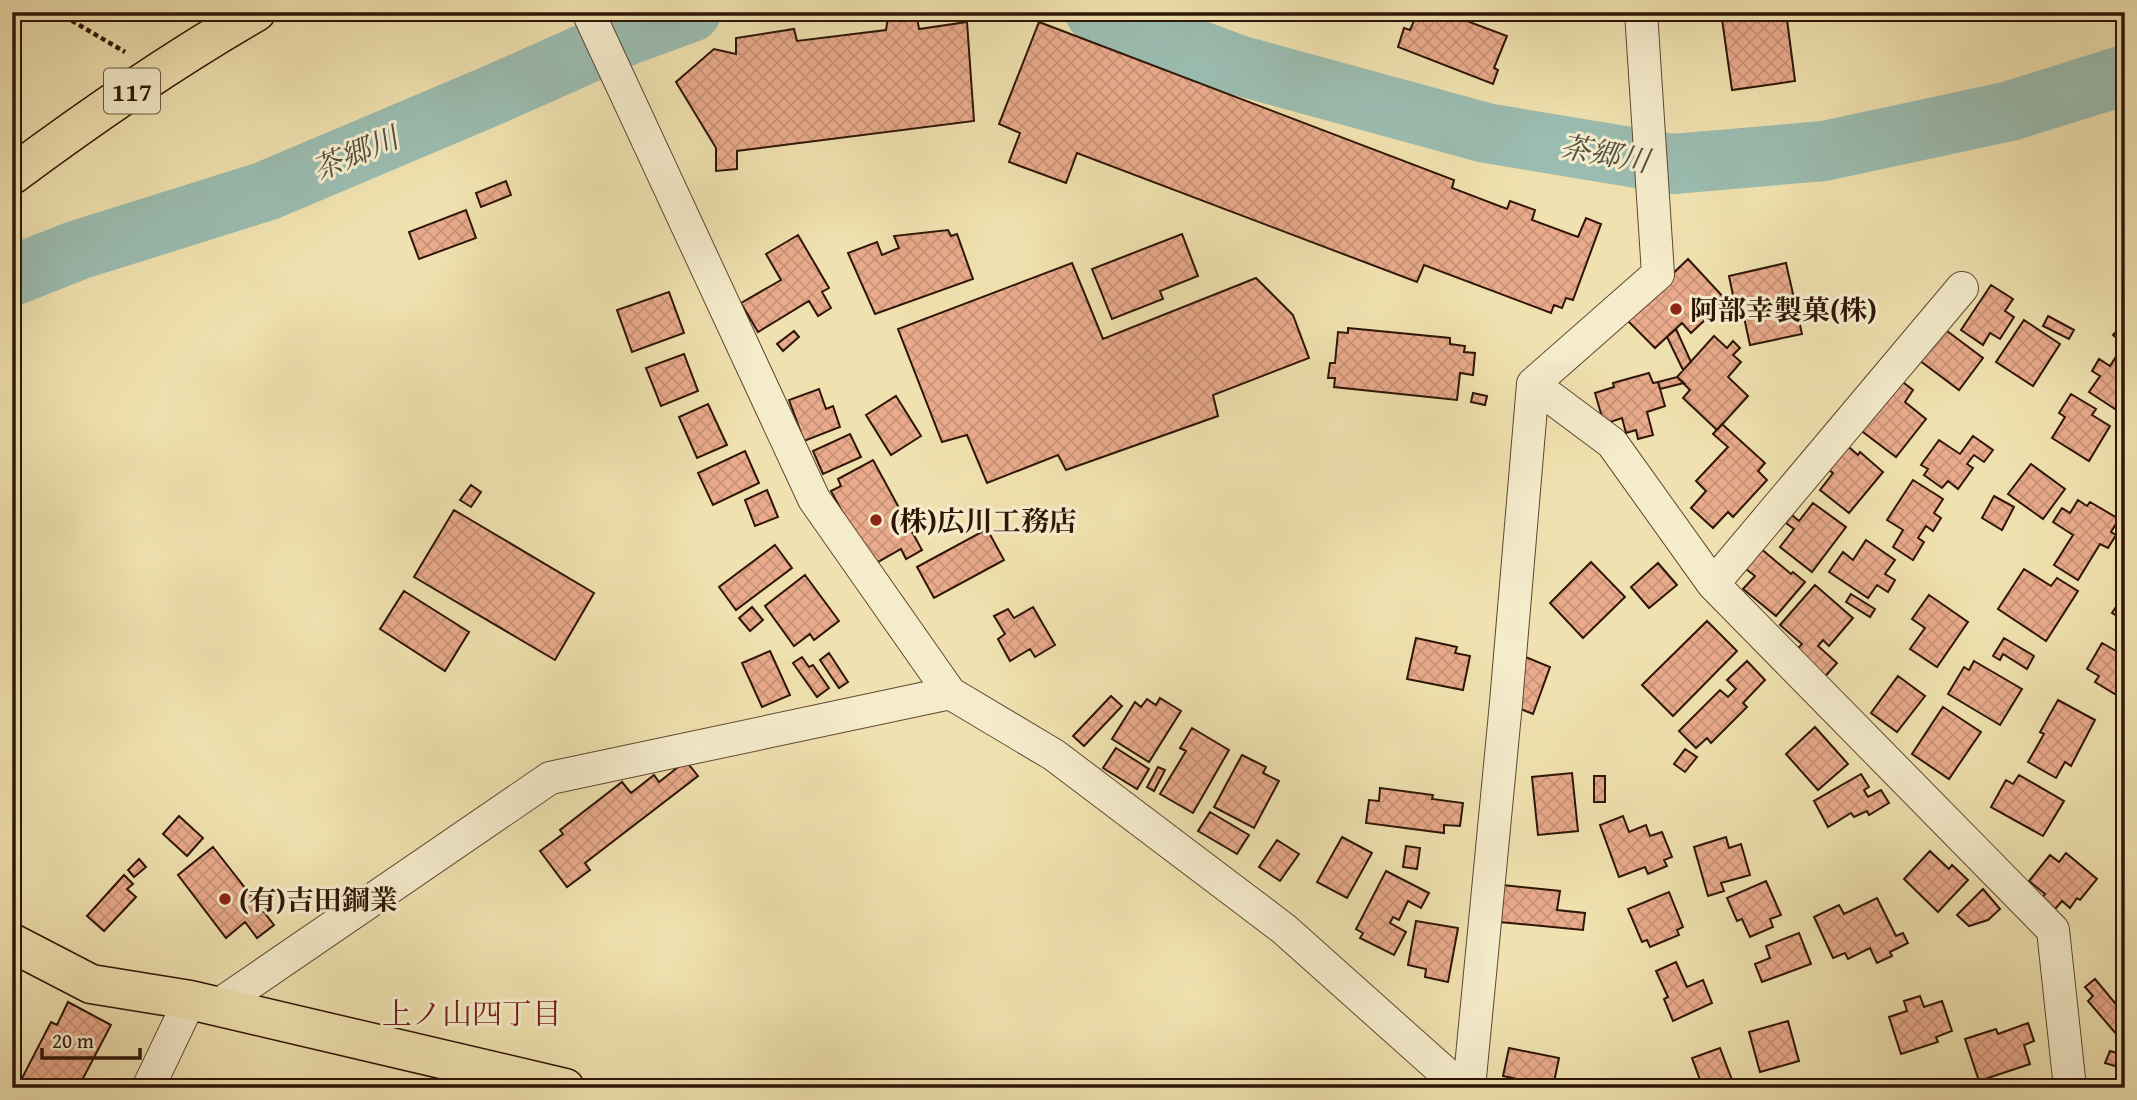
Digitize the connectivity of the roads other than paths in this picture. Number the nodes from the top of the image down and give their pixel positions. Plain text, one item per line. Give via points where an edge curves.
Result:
1 (256, 12) edge
2 (588, 12) edge
3 (1642, 20) edge
4 (12, 176) edge
5 (1962, 288) dead end
6 (1533, 384) junction
7 (1713, 584) junction
8 (950, 693) junction
9 (12, 943) edge
10 (203, 1003) junction
11 (148, 1088) edge
12 (565, 1088) edge
13 (1462, 1088) edge
14 (1469, 1088) edge
15 (2070, 1088) edge

1 - 4 main road, 117 via 66,135
2 - 8 street via 814,499
3 - 6 street via 1658,274
5 - 7 street
6 - 7 street via 1612,443
6 - 14 street
7 - 15 street via 2053,930
8 - 10 street via 550,778
8 - 13 street via 1054,755 1284,929
9 - 10 main road via 91,984
10 - 11 street
10 - 12 main road

